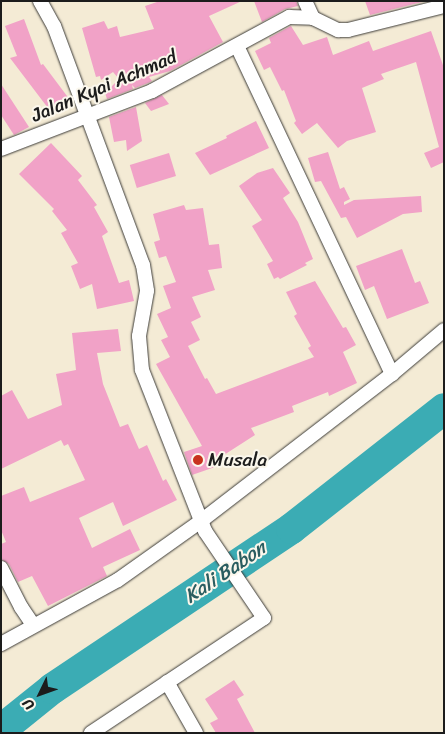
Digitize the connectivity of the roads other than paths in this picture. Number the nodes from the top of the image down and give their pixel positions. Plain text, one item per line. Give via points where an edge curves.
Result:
1 (40, 1) edge
2 (305, 1) edge
3 (444, 6) edge
4 (312, 18) junction
5 (237, 46) junction
6 (88, 114) junction
7 (1, 149) edge
8 (444, 330) edge
9 (392, 374) junction
10 (203, 526) junction
11 (1, 568) edge
12 (33, 625) junction
13 (1, 644) edge
14 (167, 682) junction
15 (191, 731) edge
16 (91, 733) edge

1 - 6 street via 54,26
2 - 4 street
3 - 4 street, Jalan Kyai Achmad via 348,30 338,30
4 - 5 street, Jalan Kyai Achmad via 289,17
5 - 6 street, Jalan Kyai Achmad via 152,91
5 - 9 street
6 - 7 street, Jalan Kyai Achmad
6 - 10 street via 147,280 140,336 142,370
8 - 9 street
9 - 10 street
10 - 12 street via 111,584
10 - 14 street via 264,618
11 - 12 street
12 - 13 street
14 - 15 street
14 - 16 street

